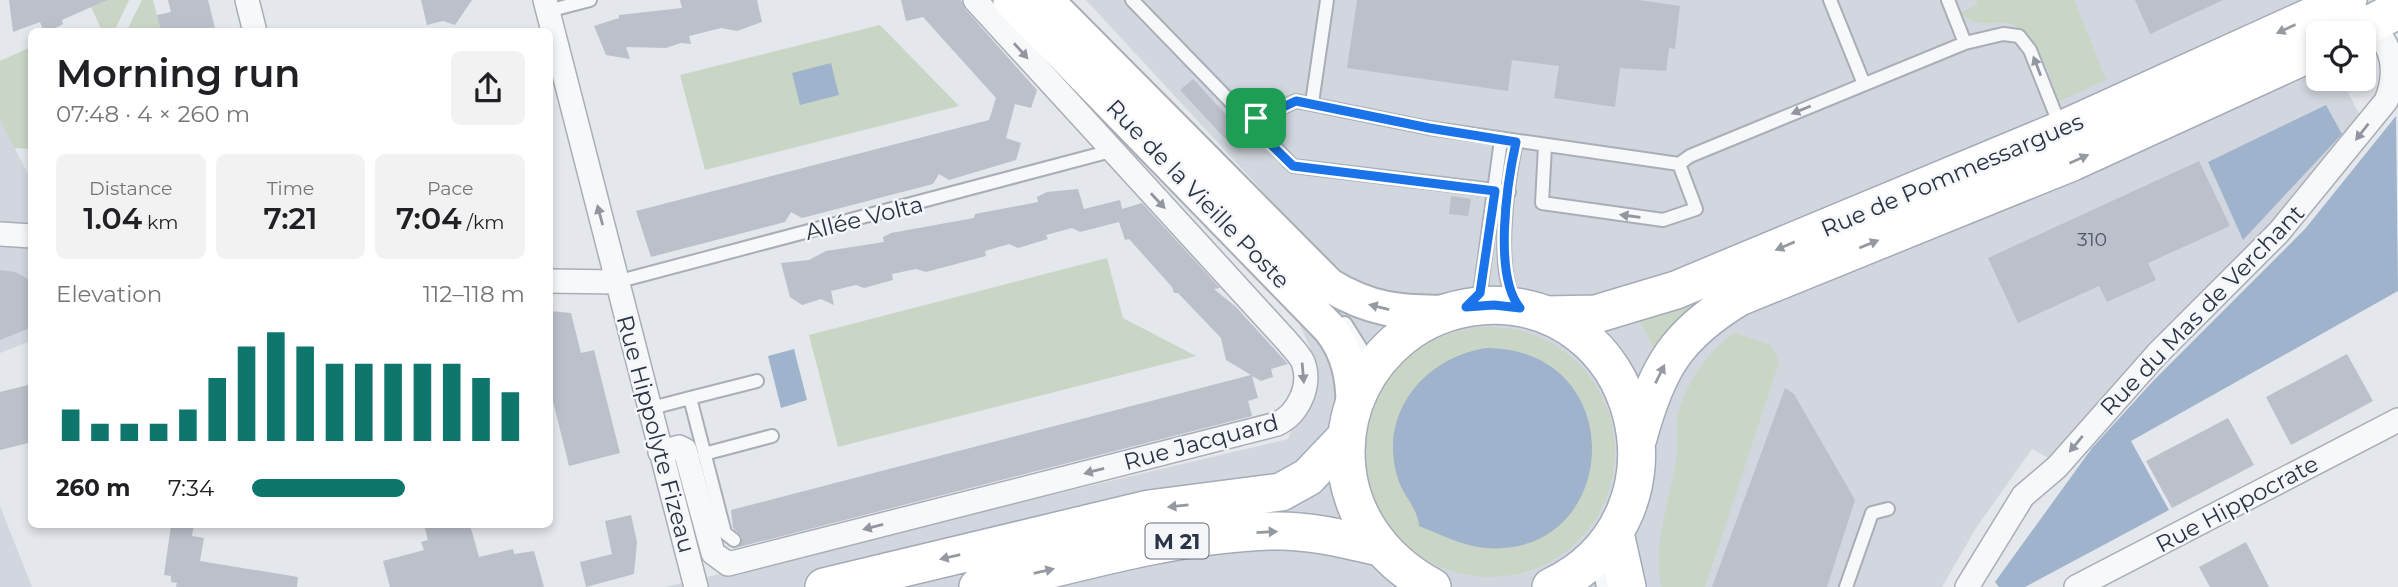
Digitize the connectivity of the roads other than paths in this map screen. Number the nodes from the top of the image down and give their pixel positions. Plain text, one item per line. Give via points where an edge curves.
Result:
1 (247, 0) edge
2 (590, 0) edge
3 (975, 0) edge
4 (1010, 0) edge
5 (1031, 0) edge
6 (1046, 0) edge
7 (1132, 0) edge
8 (1327, 0) edge
9 (1830, 0) edge
10 (1948, 0) edge
11 (546, 5) edge
12 (2367, 17) edge
13 (255, 28) edge
14 (552, 28) edge
15 (553, 33) edge
16 (1965, 43) junction
17 (2306, 55) edge
18 (1864, 84) junction
19 (1312, 103) junction
20 (1249, 123) junction
21 (2061, 130) junction
22 (1501, 140) junction
23 (1516, 142) junction
24 (1545, 146) junction
25 (1111, 151) junction
26 (1679, 164) junction
27 (1495, 191) junction
28 (1509, 192) junction
29 (1261, 216) junction
30 (1223, 219) junction
31 (0, 233) edge
32 (28, 236) edge
33 (1301, 279) dead end
34 (553, 281) edge
35 (616, 282) junction
36 (1457, 310) junction
37 (1533, 311) junction
38 (1339, 315) dead end
39 (757, 380) dead end
40 (690, 398) junction
41 (1356, 405) junction
42 (648, 408) junction
43 (2398, 420) edge
44 (772, 436) dead end
45 (1638, 438) junction
46 (660, 452) junction
47 (704, 454) junction
48 (1888, 509) dead end
49 (734, 540) dead end
50 (1379, 547) junction
51 (1605, 558) edge
52 (1423, 584) edge
53 (696, 587) edge
54 (824, 587) edge
55 (978, 587) edge
56 (1551, 587) edge
57 (1627, 587) edge
58 (1846, 587) edge
59 (1967, 587) edge
60 (2076, 587) edge

1 - 13 street
2 - 11 lane
3 -> 25 street, Rue Jacquard
4 - 30 main road, Rue de la Vieille Poste
5 - 29 lane via 1215,192
6 - 29 main road, Rue de la Vieille Poste
7 - 20 lane
8 - 19 lane
9 - 18 lane
10 - 16 lane
14 -> 11 street, Rue Hippolyte Fizeau
12 -> 21 main road, Rue de Pommessargues
12 -> 59 street, Rue du Mas de Verchant via 2386,40 2394,65 2386,101 2279,232 2157,354 2057,467 2023,496
35 -> 15 street, Rue Hippolyte Fizeau
16 - 18 lane
21 -> 16 lane via 2019,36 2003,34
45 -> 17 main road, Rue de Pommessargues via 1663,366 1705,317 1739,297 2072,162
18 -> 26 lane
19 - 20 lane via 1293,101
19 - 22 lane
20 - 27 lane via 1293,166
21 -> 37 main road, Rue de Pommessargues via 1646,301 1596,314
22 - 23 lane
22 - 27 lane
23 - 24 lane
23 - 28 lane
24 - 26 lane
26 -> 24 lane via 1696,209 1663,220 1542,203
25 - 35 lane, Allée Volta
25 -> 46 street, Rue Jacquard via 1303,362 1303,394 1290,418 728,564 713,553 685,450
27 - 28 lane
27 - 36 lane via 1480,293
28 - 37 lane via 1507,281 1513,299
36 -> 29 main road, Rue de la Vieille Poste via 1402,313 1353,299 1314,272
30 - 33 lane via 1276,255
30 - 41 main road, Rue de la Vieille Poste via 1340,342 1353,378
31 - 32 street
34 - 35 street
35 - 42 street, Rue Hippolyte Fizeau
36 - 37 main road, Rue de Pommessargues via 1494,305
36 - 41 main road via 1408,332 1390,346
37 - 45 main road via 1581,335 1609,364 1629,399
38 - 41 lane via 1362,350
39 - 40 lane
40 - 42 lane
40 - 47 lane
41 - 50 main road via 1346,466 1351,495
41 -> 54 main road, M 21 via 1308,477 1281,492 1149,509
42 - 46 street, Rue Hippolyte Fizeau
43 - 60 street, Rue Hippocrate
44 - 47 lane
45 - 51 main road via 1633,493
46 - 53 street, Rue Hippolyte Fizeau
47 - 49 lane via 725,533
48 - 58 lane via 1872,513
50 - 52 main road
55 -> 50 main road, M 21 via 1190,538 1275,531 1325,534
51 - 56 main road
51 - 57 main road

